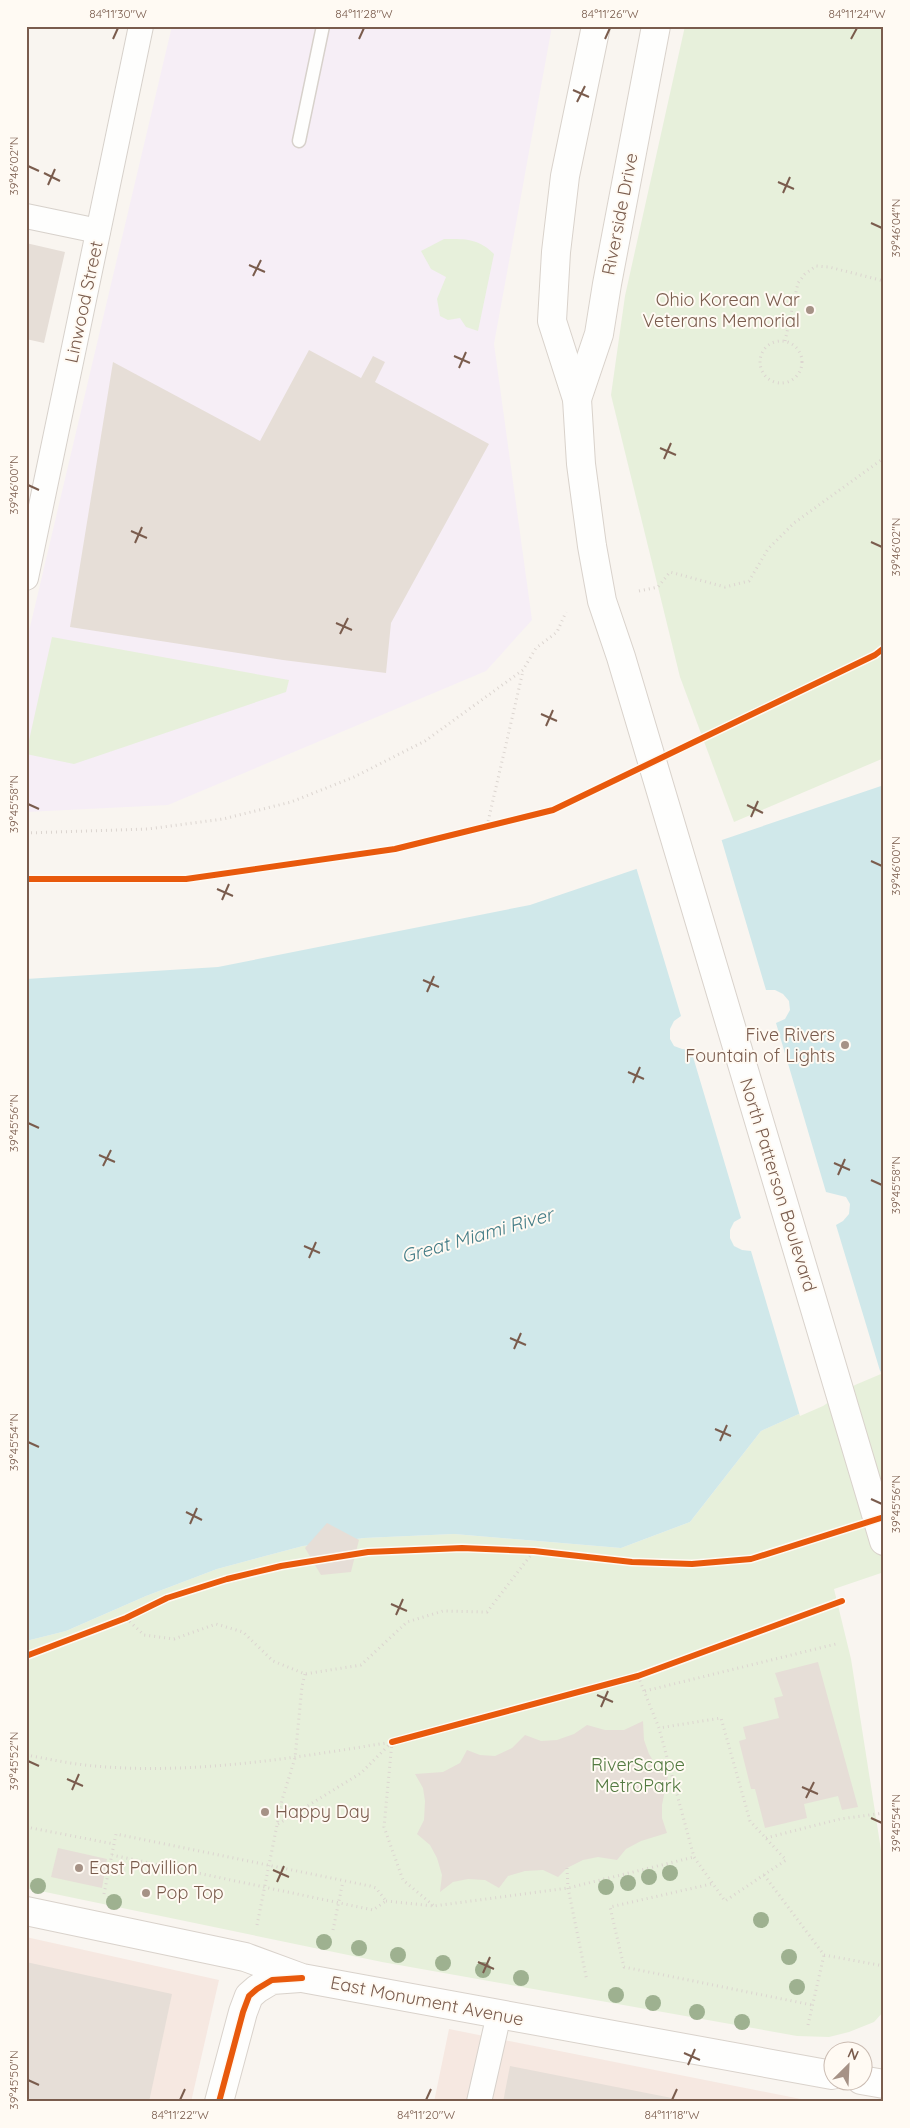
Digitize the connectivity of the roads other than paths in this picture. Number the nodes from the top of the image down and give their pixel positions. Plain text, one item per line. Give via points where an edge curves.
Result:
1 (141, 26) edge
2 (323, 26) edge
3 (596, 26) edge
4 (656, 26) edge
5 (299, 141) dead end
6 (26, 216) edge
7 (98, 231) junction
8 (577, 399) junction
9 (27, 573) edge
10 (621, 657) joint
11 (884, 1541) edge
12 (26, 1911) edge
13 (302, 1978) junction
14 (499, 2014) junction
15 (822, 2073) edge
16 (219, 2102) edge
17 (479, 2102) edge

1 - 7 street, Linwood Street
2 - 5 lane
3 - 8 main road, Riverside Drive via 565,176 552,322
4 - 8 main road, Riverside Drive via 606,284 600,334
6 - 7 street
7 - 9 street, Linwood Street
8 - 10 main road, Riverside Drive via 581,464 592,546 602,602
10 - 11 main road, North Patterson Boulevard
12 - 13 main road, East Monument Avenue via 245,1957
13 - 14 main road, East Monument Avenue
13 - 16 main road via 272,1980 250,1996
14 - 15 main road, East Monument Avenue
14 - 17 street

